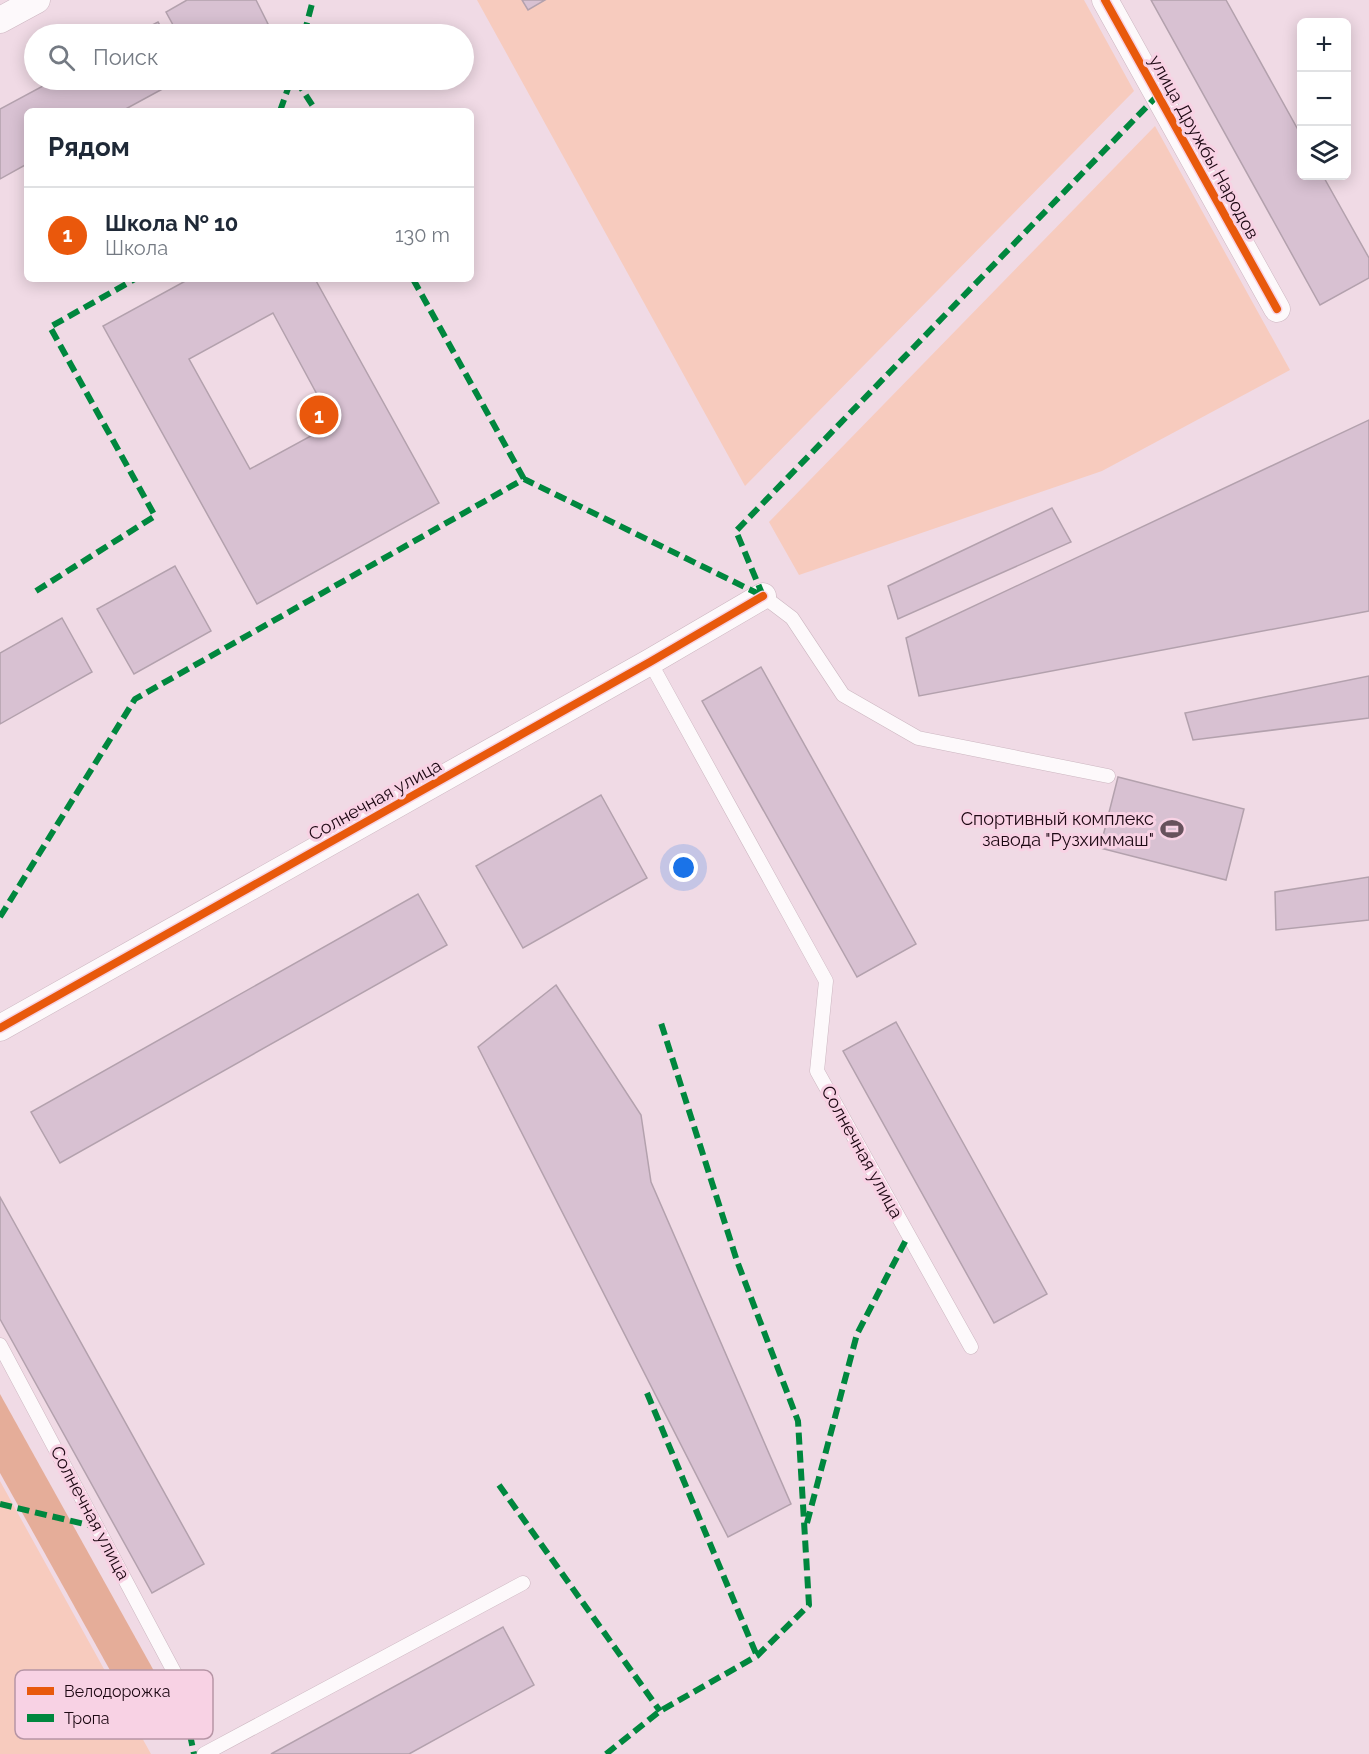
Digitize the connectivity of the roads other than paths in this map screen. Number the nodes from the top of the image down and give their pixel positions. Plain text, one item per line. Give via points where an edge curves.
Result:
1 (37, 0) edge
2 (1105, 0) edge
3 (0, 20) edge
4 (1277, 309) dead end
5 (763, 596) joint
6 (650, 662) junction
7 (1108, 777) dead end
8 (0, 1028) edge
9 (0, 1345) edge
10 (970, 1347) dead end
11 (523, 1582) dead end
12 (173, 1670) edge
13 (204, 1754) edge

1 - 3 street
2 - 4 street, улица Дружбы Народов
5 - 6 street, Солнечная улица
5 - 7 lane via 792,618 843,696 918,738
6 - 8 street, Солнечная улица
6 - 10 lane, Солнечная улица via 826,981 817,1071
9 - 12 lane, Солнечная улица
11 - 13 lane

